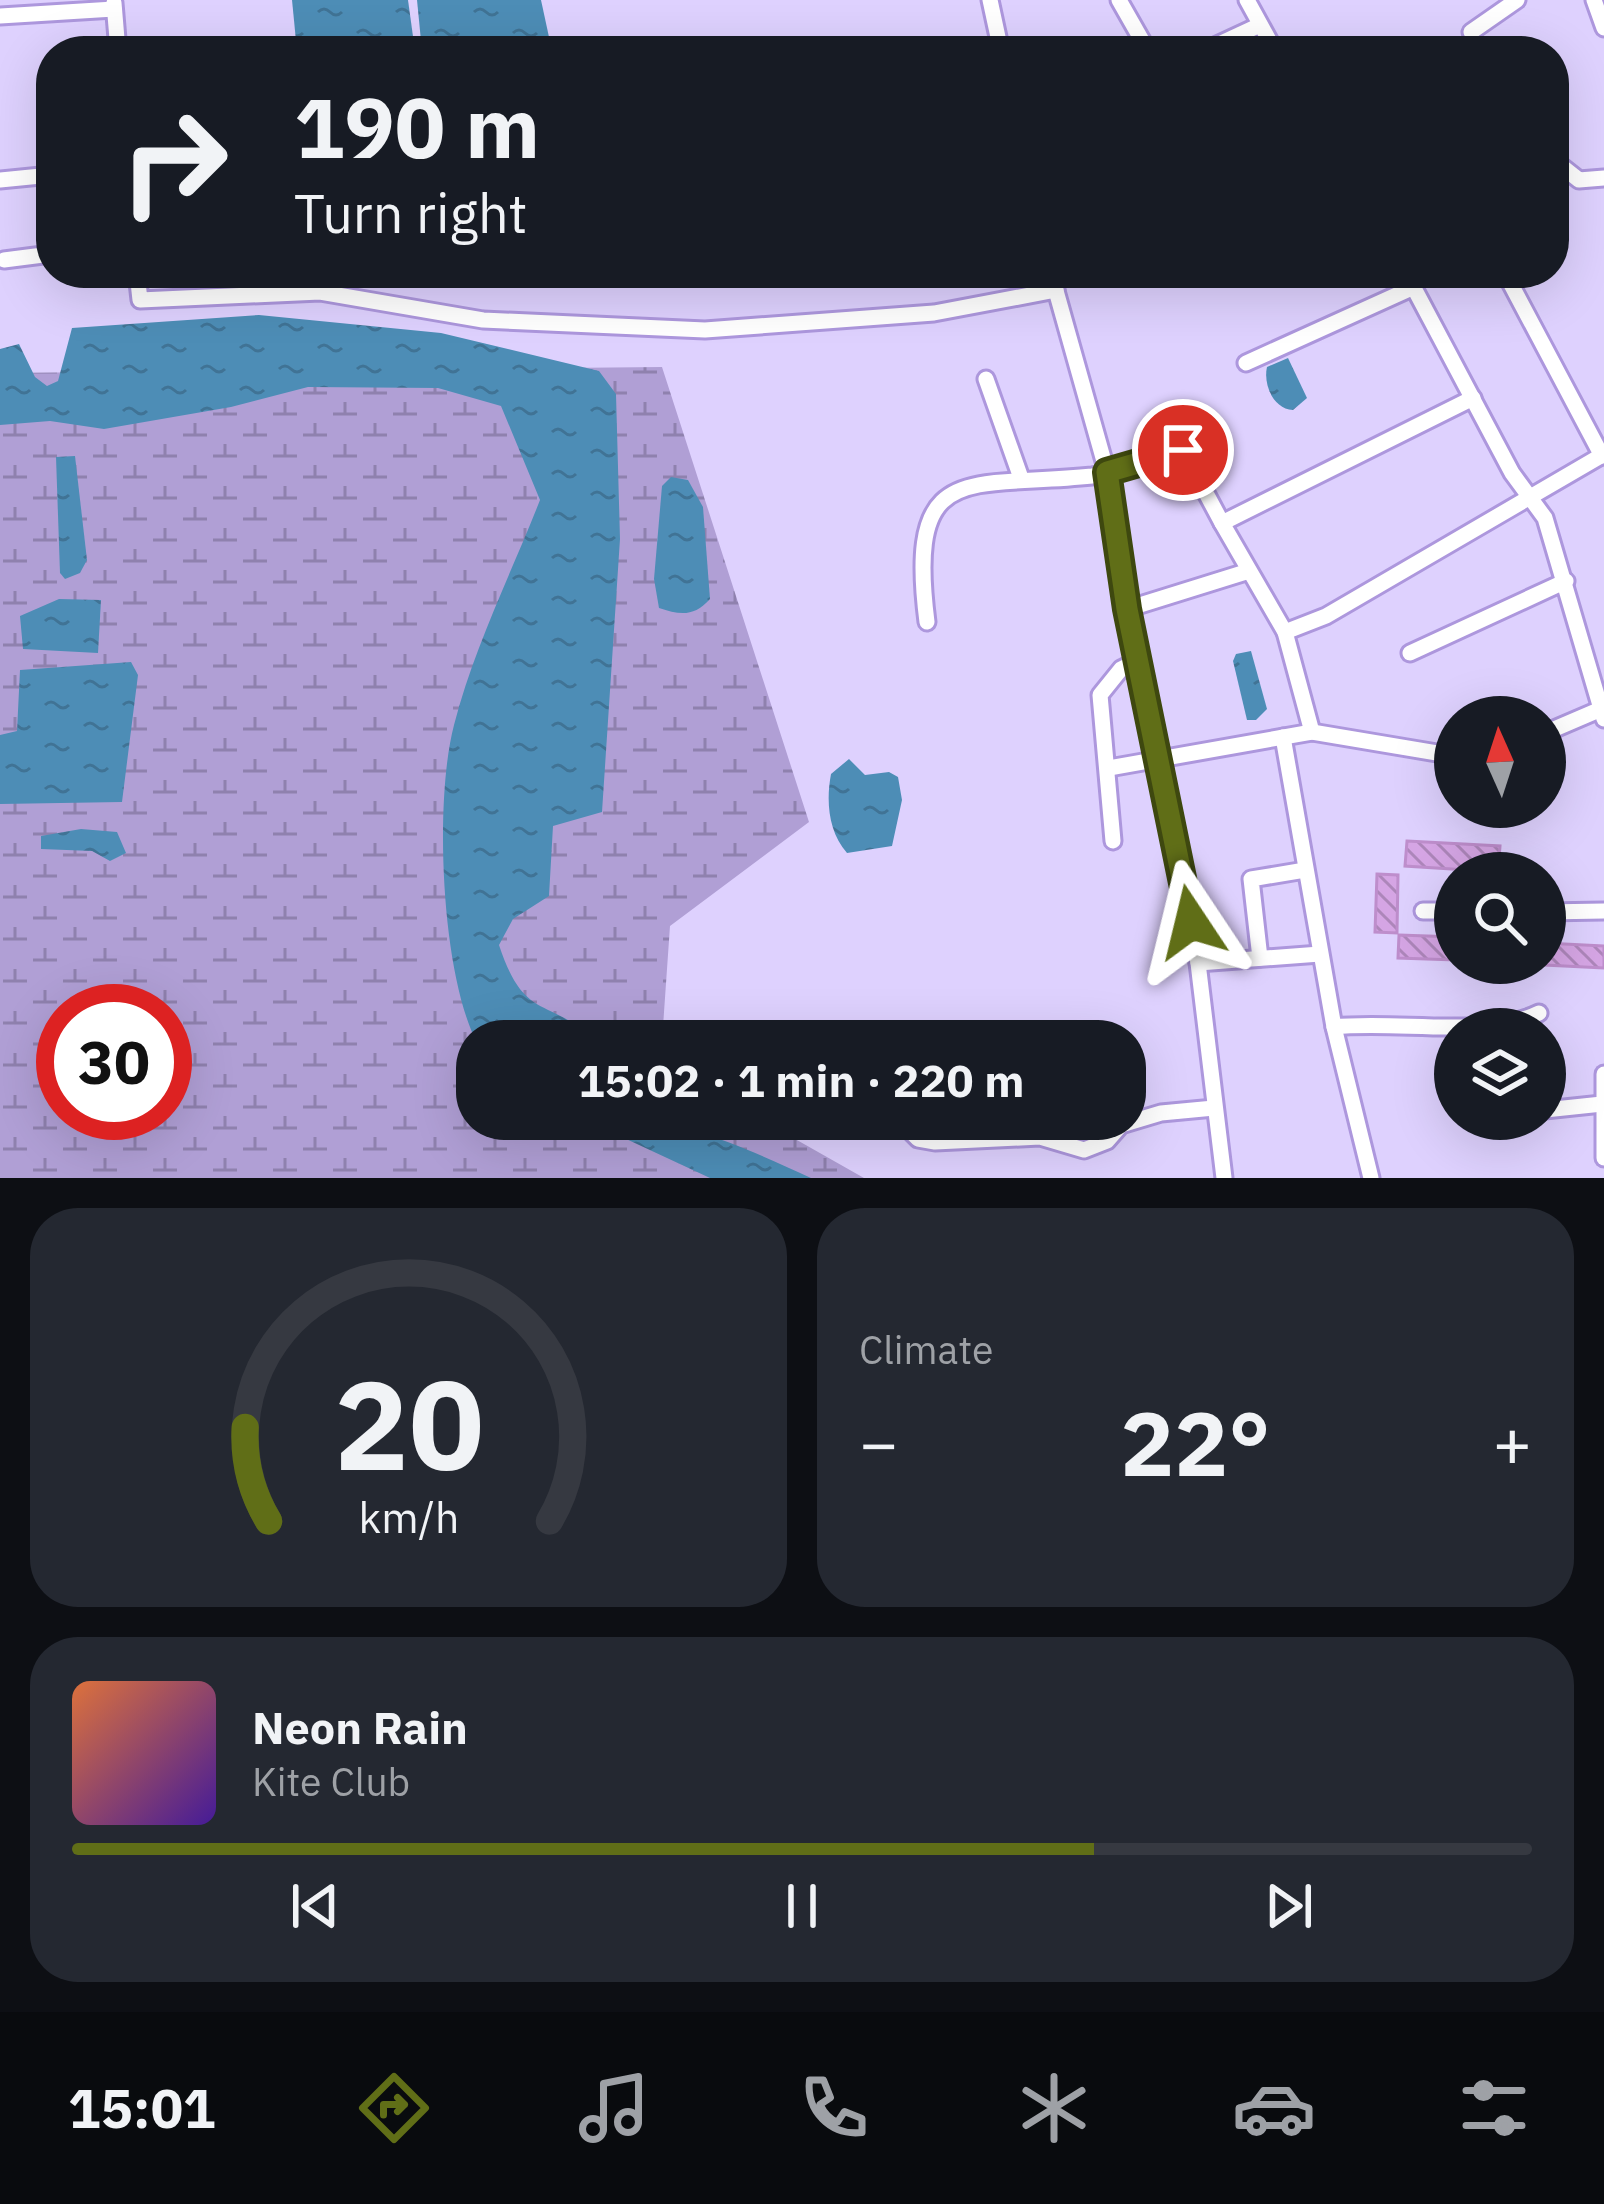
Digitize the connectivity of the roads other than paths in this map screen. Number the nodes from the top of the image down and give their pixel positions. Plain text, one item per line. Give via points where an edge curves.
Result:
1 (990, 0) edge
2 (1120, 0) edge
3 (1247, 0) edge
4 (1517, 0) edge
5 (1594, 0) edge
6 (114, 4) edge
7 (0, 16) edge
8 (1259, 25) junction
9 (1604, 28) edge
10 (1471, 32) dead end
11 (117, 36) edge
12 (998, 36) edge
13 (1140, 36) edge
14 (1236, 36) edge
15 (1266, 36) edge
16 (1569, 172) edge
17 (36, 176) edge
18 (1604, 178) edge
19 (0, 180) edge
20 (36, 256) edge
21 (4, 260) dead end
22 (139, 288) edge
23 (1031, 288) edge
24 (1056, 288) edge
25 (1394, 288) edge
26 (1414, 288) edge
27 (1513, 288) edge
28 (1246, 363) dead end
29 (986, 379) dead end
30 (1473, 398) junction
31 (1603, 455) edge
32 (1107, 472) junction
33 (1021, 478) junction
34 (1534, 496) junction
35 (1222, 524) junction
36 (1250, 571) junction
37 (1566, 581) junction
38 (1127, 609) junction
39 (927, 622) dead end
40 (1285, 632) junction
41 (1410, 653) dead end
42 (1139, 660) junction
43 (1602, 708) edge
44 (1566, 724) edge
45 (1312, 732) junction
46 (1283, 737) junction
47 (1434, 752) edge
48 (1162, 758) junction
49 (1109, 768) junction
50 (1113, 842) dead end
51 (1305, 870) junction
52 (1423, 911) dead end
53 (1434, 911) edge
54 (1604, 911) edge
55 (1566, 912) edge
56 (1320, 954) junction
57 (1260, 958) junction
58 (1198, 963) junction
59 (1434, 1024) edge
60 (1334, 1028) junction
61 (1604, 1074) edge
62 (1602, 1104) edge
63 (1214, 1108) junction
64 (1566, 1108) edge
65 (1146, 1117) edge
66 (924, 1140) edge
67 (977, 1140) edge
68 (1050, 1140) edge
69 (1108, 1140) edge
70 (1604, 1158) edge
71 (1224, 1178) edge
72 (1371, 1178) edge

1 - 12 street
2 - 13 street
3 - 8 street
4 - 10 street
5 - 9 street
6 - 7 street
6 - 11 street
8 - 14 street
8 - 15 street
16 - 18 street via 1579,180
17 - 19 street
20 - 21 street
22 - 23 street via 140,300 320,292 482,320 659,329 934,313
24 - 32 street
25 - 28 street
26 - 30 street
27 - 31 street
29 - 33 street
30 - 34 street via 1512,473
30 - 35 street
31 - 34 street
32 - 33 street
32 - 35 street via 1183,450
32 - 38 street
33 - 39 street via 961,487 938,504 920,564
34 - 37 street
34 - 40 street
35 - 36 street
36 - 38 street
36 - 40 street
37 - 41 street
37 - 43 street
38 - 42 street
40 - 45 street
42 - 48 street
42 - 49 street via 1100,694
43 - 44 street
45 - 46 street
45 - 47 street
46 - 48 street
46 - 51 street
48 - 49 street
48 - 58 street
49 - 50 street
51 - 56 street
51 - 57 street via 1250,879
52 - 53 street
54 - 55 street
56 - 57 street
56 - 60 street
57 - 58 street
58 - 63 street
59 - 60 street
60 - 72 street
61 - 62 street
62 - 64 street
62 - 70 street
63 - 65 street
63 - 71 street
66 - 67 street
68 - 69 street via 1084,1150

